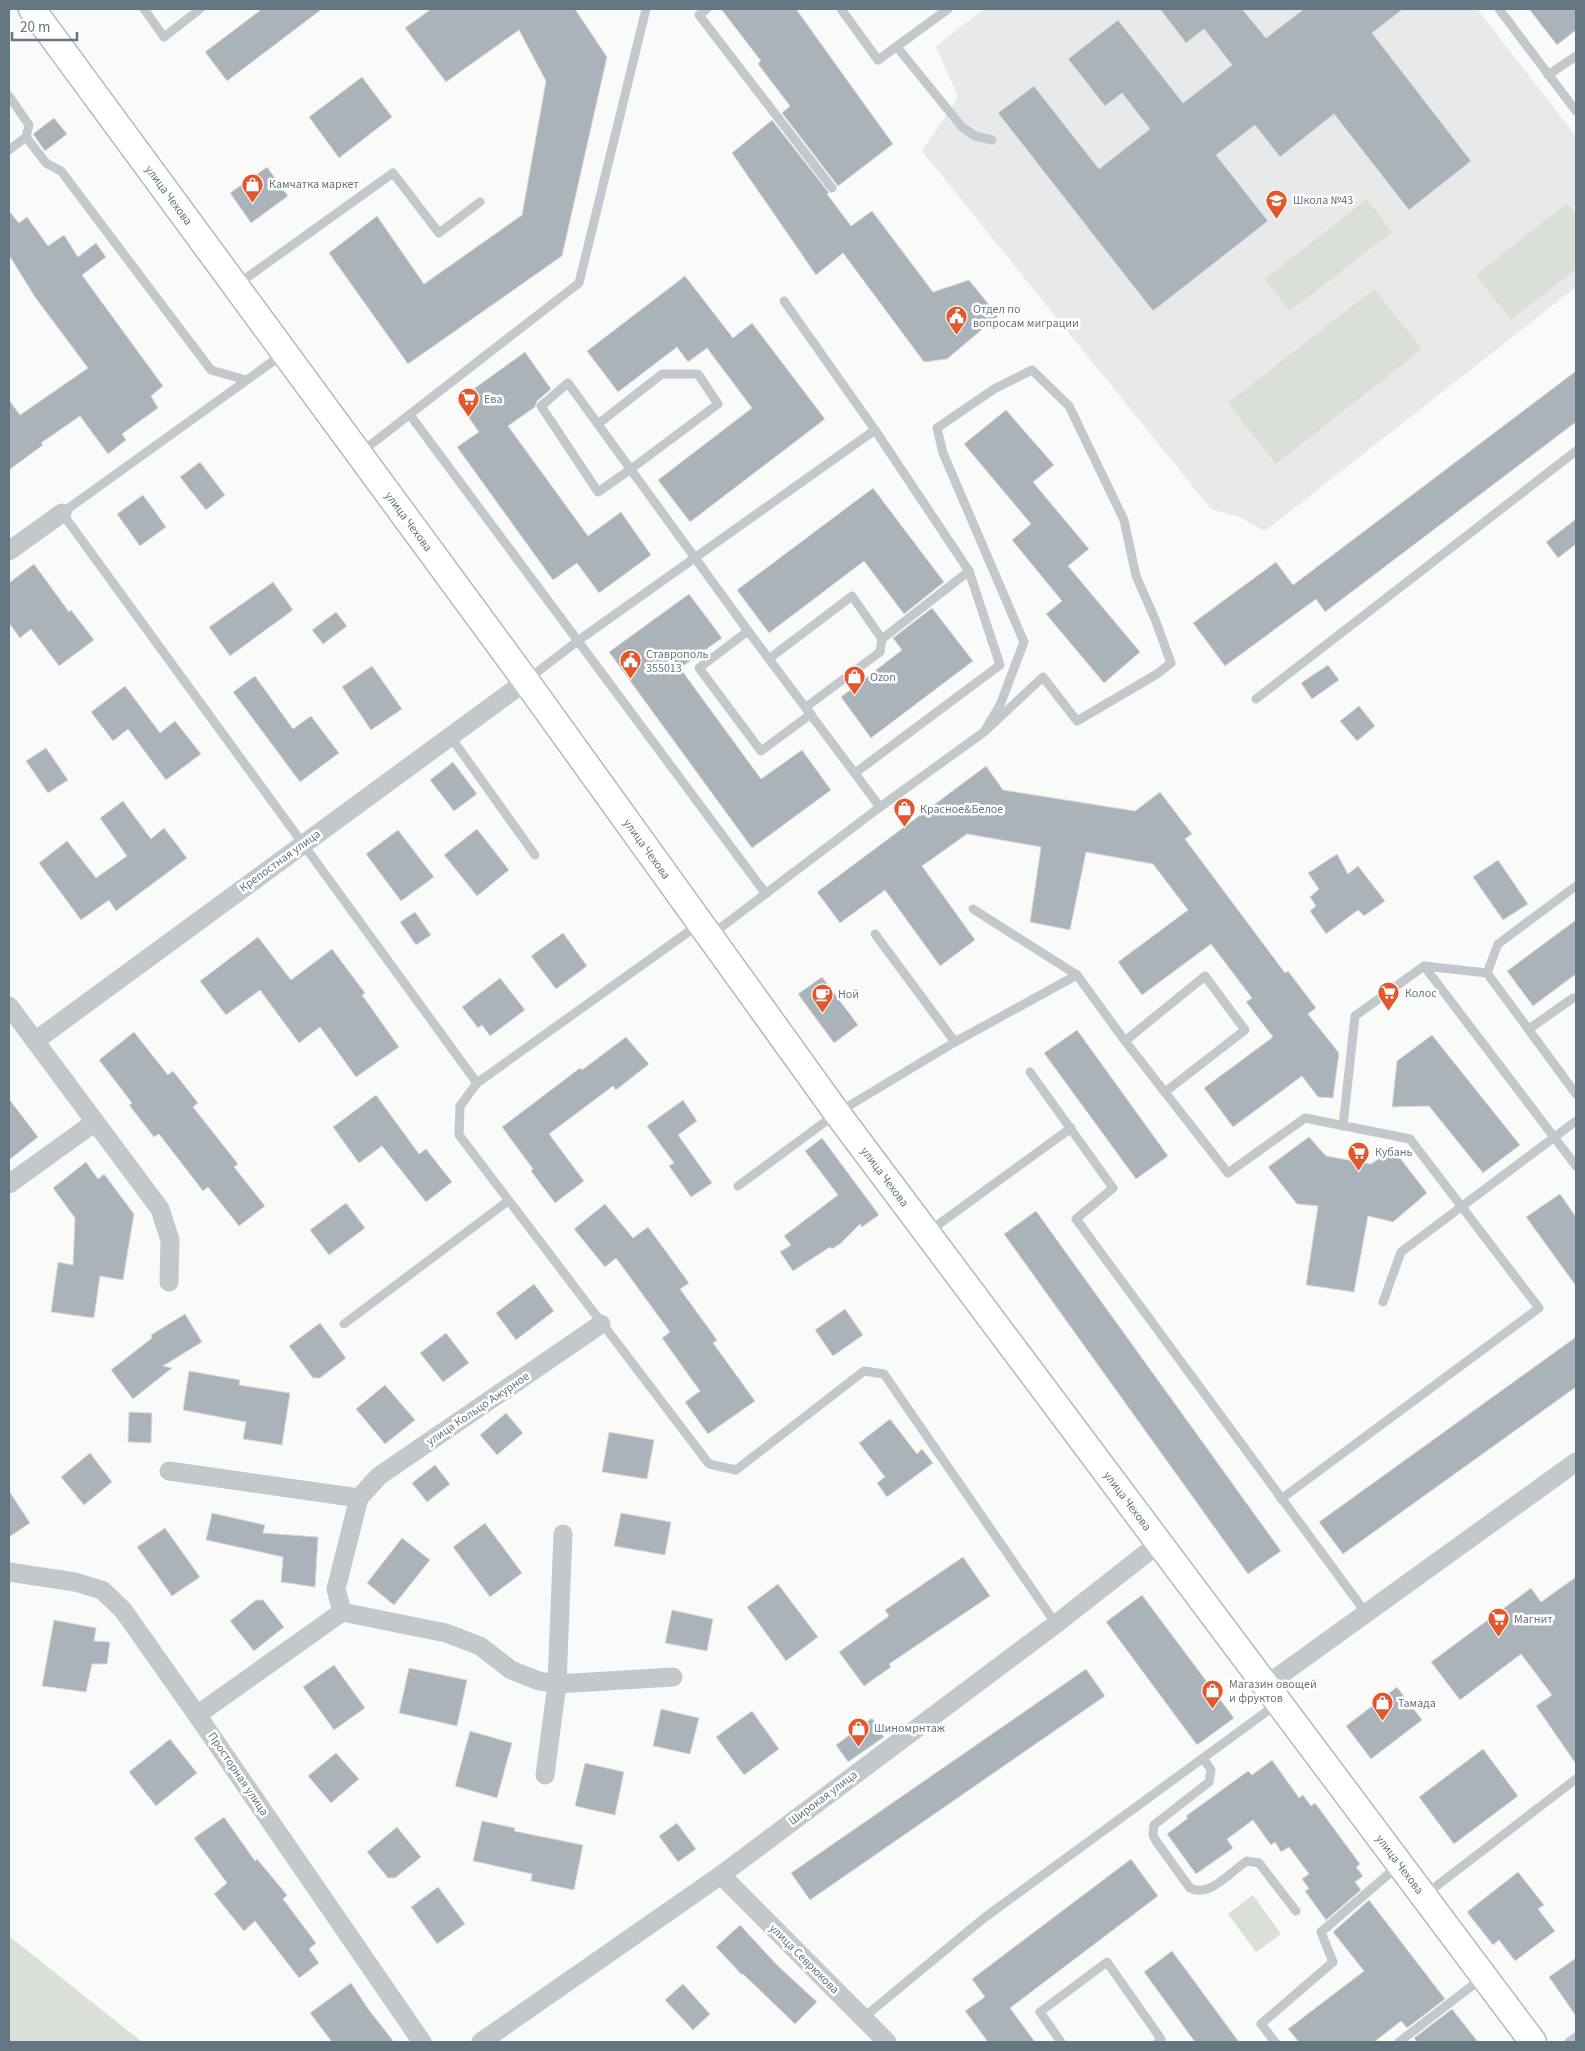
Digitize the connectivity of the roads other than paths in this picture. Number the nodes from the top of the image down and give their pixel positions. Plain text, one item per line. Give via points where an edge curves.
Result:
1 (32, 9) edge
2 (144, 9) edge
3 (200, 9) edge
4 (646, 9) edge
5 (707, 9) edge
6 (841, 9) edge
7 (948, 9) edge
8 (1499, 9) edge
9 (897, 46) junction
10 (1576, 56) edge
11 (1548, 75) junction
12 (9, 96) edge
13 (1576, 111) edge
14 (26, 137) junction
15 (992, 140) dead end
16 (9, 150) edge
17 (832, 188) dead end
18 (480, 202) dead end
19 (236, 285) junction
20 (784, 301) dead end
21 (284, 353) junction
22 (246, 380) junction
23 (410, 415) junction
24 (598, 424) junction
25 (875, 430) junction
26 (1576, 451) edge
27 (358, 454) junction
28 (631, 470) junction
29 (62, 513) junction
30 (9, 551) edge
31 (696, 558) junction
32 (969, 571) junction
33 (748, 631) junction
34 (882, 639) junction
35 (579, 640) junction
36 (770, 658) junction
37 (526, 681) junction
38 (1256, 699) dead end
39 (808, 710) junction
40 (984, 732) junction
41 (450, 736) junction
42 (855, 773) junction
43 (880, 807) junction
44 (304, 843) junction
45 (535, 855) dead end
46 (1576, 886) edge
47 (766, 894) junction
48 (973, 909) dead end
49 (704, 930) junction
50 (875, 934) dead end
51 (1424, 966) junction
52 (1487, 973) junction
53 (1077, 975) junction
54 (1573, 998) dead end
55 (9, 1006) edge
56 (1529, 1030) junction
57 (35, 1041) junction
58 (1125, 1041) junction
59 (955, 1042) junction
60 (1030, 1072) dead end
61 (478, 1083) junction
62 (1165, 1092) junction
63 (1576, 1094) edge
64 (837, 1113) junction
65 (1576, 1121) edge
66 (95, 1122) junction
67 (1343, 1126) junction
68 (1070, 1128) junction
69 (1554, 1137) junction
70 (1576, 1166) edge
71 (9, 1184) edge
72 (738, 1186) dead end
73 (508, 1201) junction
74 (1462, 1206) junction
75 (926, 1233) junction
76 (169, 1282) dead end
77 (1383, 1302) dead end
78 (344, 1324) dead end
79 (601, 1324) junction
80 (1576, 1462) edge
81 (169, 1471) dead end
82 (359, 1498) junction
83 (1281, 1499) junction
84 (564, 1534) dead end
85 (1158, 1544) junction
86 (9, 1572) edge
87 (342, 1612) junction
88 (1366, 1613) junction
89 (1056, 1624) junction
90 (673, 1677) dead end
91 (558, 1684) junction
92 (1272, 1694) junction
93 (197, 1715) junction
94 (1202, 1758) junction
95 (545, 1775) dead end
96 (1576, 1779) edge
97 (1400, 1864) junction
98 (721, 1875) junction
99 (1424, 1896) junction
100 (1296, 1911) dead end
101 (1484, 1976) junction
102 (863, 2018) junction
103 (1576, 2037) edge
104 (422, 2042) edge
105 (481, 2042) edge
106 (887, 2042) edge
107 (1061, 2042) edge
108 (1158, 2042) edge
109 (1275, 2042) edge
110 (1399, 2042) edge
111 (1533, 2042) edge
112 (1569, 2042) edge

1 - 19 street, улица Чехова
2 - 3 lane via 164,37
4 - 23 lane via 579,283
5 - 17 lane via 699,15
6 - 9 lane via 878,60
7 - 9 lane
8 - 11 lane
9 - 15 lane via 962,127 975,136
10 - 11 lane
11 - 13 lane
12 - 14 lane via 29,125
14 - 16 lane
14 - 22 lane via 46,163 61,171 211,370
18 - 19 lane via 439,233 393,174
19 - 21 street, улица Чехова
20 - 25 lane
21 - 22 lane
21 - 27 street, улица Чехова
22 - 29 lane
23 - 27 lane
23 - 35 lane
24 - 28 lane
24 - 28 lane via 568,383 541,406 598,492
24 - 28 lane via 662,374 698,374 718,404
25 - 31 lane
25 - 32 lane
26 - 38 lane
27 - 37 street, улица Чехова
28 - 31 lane
29 - 30 street
29 - 44 lane
31 - 33 lane
31 - 35 lane
32 - 34 lane
32 - 42 lane via 1000,665
33 - 36 lane
33 - 39 lane via 699,668 761,751
34 - 36 lane via 852,596
34 - 39 lane via 880,652
35 - 37 lane
35 - 47 lane
36 - 39 lane
37 - 41 street, Крепостная улица
37 - 49 street, улица Чехова
39 - 42 lane
40 - 40 lane via 1043,677 1077,721 1171,662 1136,576 1124,520 1069,406 1032,370 994,390 937,428 942,453 1024,642 1000,705
40 - 43 lane
41 - 44 street, Крепостная улица
41 - 45 lane
42 - 43 lane
43 - 47 lane
44 - 57 street, Крепостная улица
44 - 61 lane
46 - 52 lane via 1498,944
47 - 49 lane
48 - 53 lane
49 - 61 lane
49 - 64 street, улица Чехова
50 - 59 lane
51 - 52 lane
51 - 67 lane via 1355,1016
51 - 69 lane
52 - 56 lane
53 - 58 lane
53 - 59 lane
54 - 56 lane
55 - 57 street
56 - 63 lane
57 - 66 street
58 - 62 lane
58 - 62 lane via 1205,976 1245,1030
59 - 64 lane
60 - 68 lane
61 - 73 lane via 460,1106 460,1135
62 - 67 lane via 1228,1173 1305,1118
64 - 72 lane
64 - 75 street, улица Чехова
65 - 69 lane
66 - 71 street
66 - 76 street via 160,1209 170,1240
67 - 74 lane via 1410,1139
68 - 75 lane
68 - 83 lane via 1113,1188 1076,1219
69 - 70 lane
69 - 74 lane
73 - 78 lane
73 - 79 lane
74 - 77 lane via 1401,1252
74 - 83 lane via 1538,1308
75 - 85 street, улица Чехова
79 - 82 street, улица Кольцо Ажурное via 379,1476
79 - 89 lane via 709,1464 736,1470 864,1371 884,1374
80 - 88 street
81 - 82 street
82 - 87 street, улица Кольцо Ажурное via 336,1589
83 - 88 lane
84 - 91 street
85 - 89 street, Широкая улица
85 - 92 street, улица Чехова
86 - 93 street, Просторная улица via 75,1582 102,1590 123,1610
87 - 91 street via 446,1633 480,1646 510,1670
87 - 93 street
88 - 92 street
89 - 98 street, Широкая улица
90 - 91 street
91 - 95 street
92 - 94 lane
92 - 97 street, улица Чехова
93 - 104 street, Просторная улица
94 - 100 lane via 1211,1770 1209,1782 1154,1825 1156,1841 1194,1890 1210,1888 1247,1861 1259,1863
94 - 102 lane via 984,1918
96 - 99 lane
97 - 99 street, улица Чехова
97 - 109 lane via 1320,1932 1333,1962 1261,2024
98 - 102 street, улица Севрюкова
98 - 105 street, Широкая улица
99 - 101 street, улица Чехова
101 - 110 lane
101 - 111 street, улица Чехова
102 - 106 street, улица Севрюкова
103 - 112 lane
107 - 108 lane via 1040,2012 1108,1962 1162,2040

